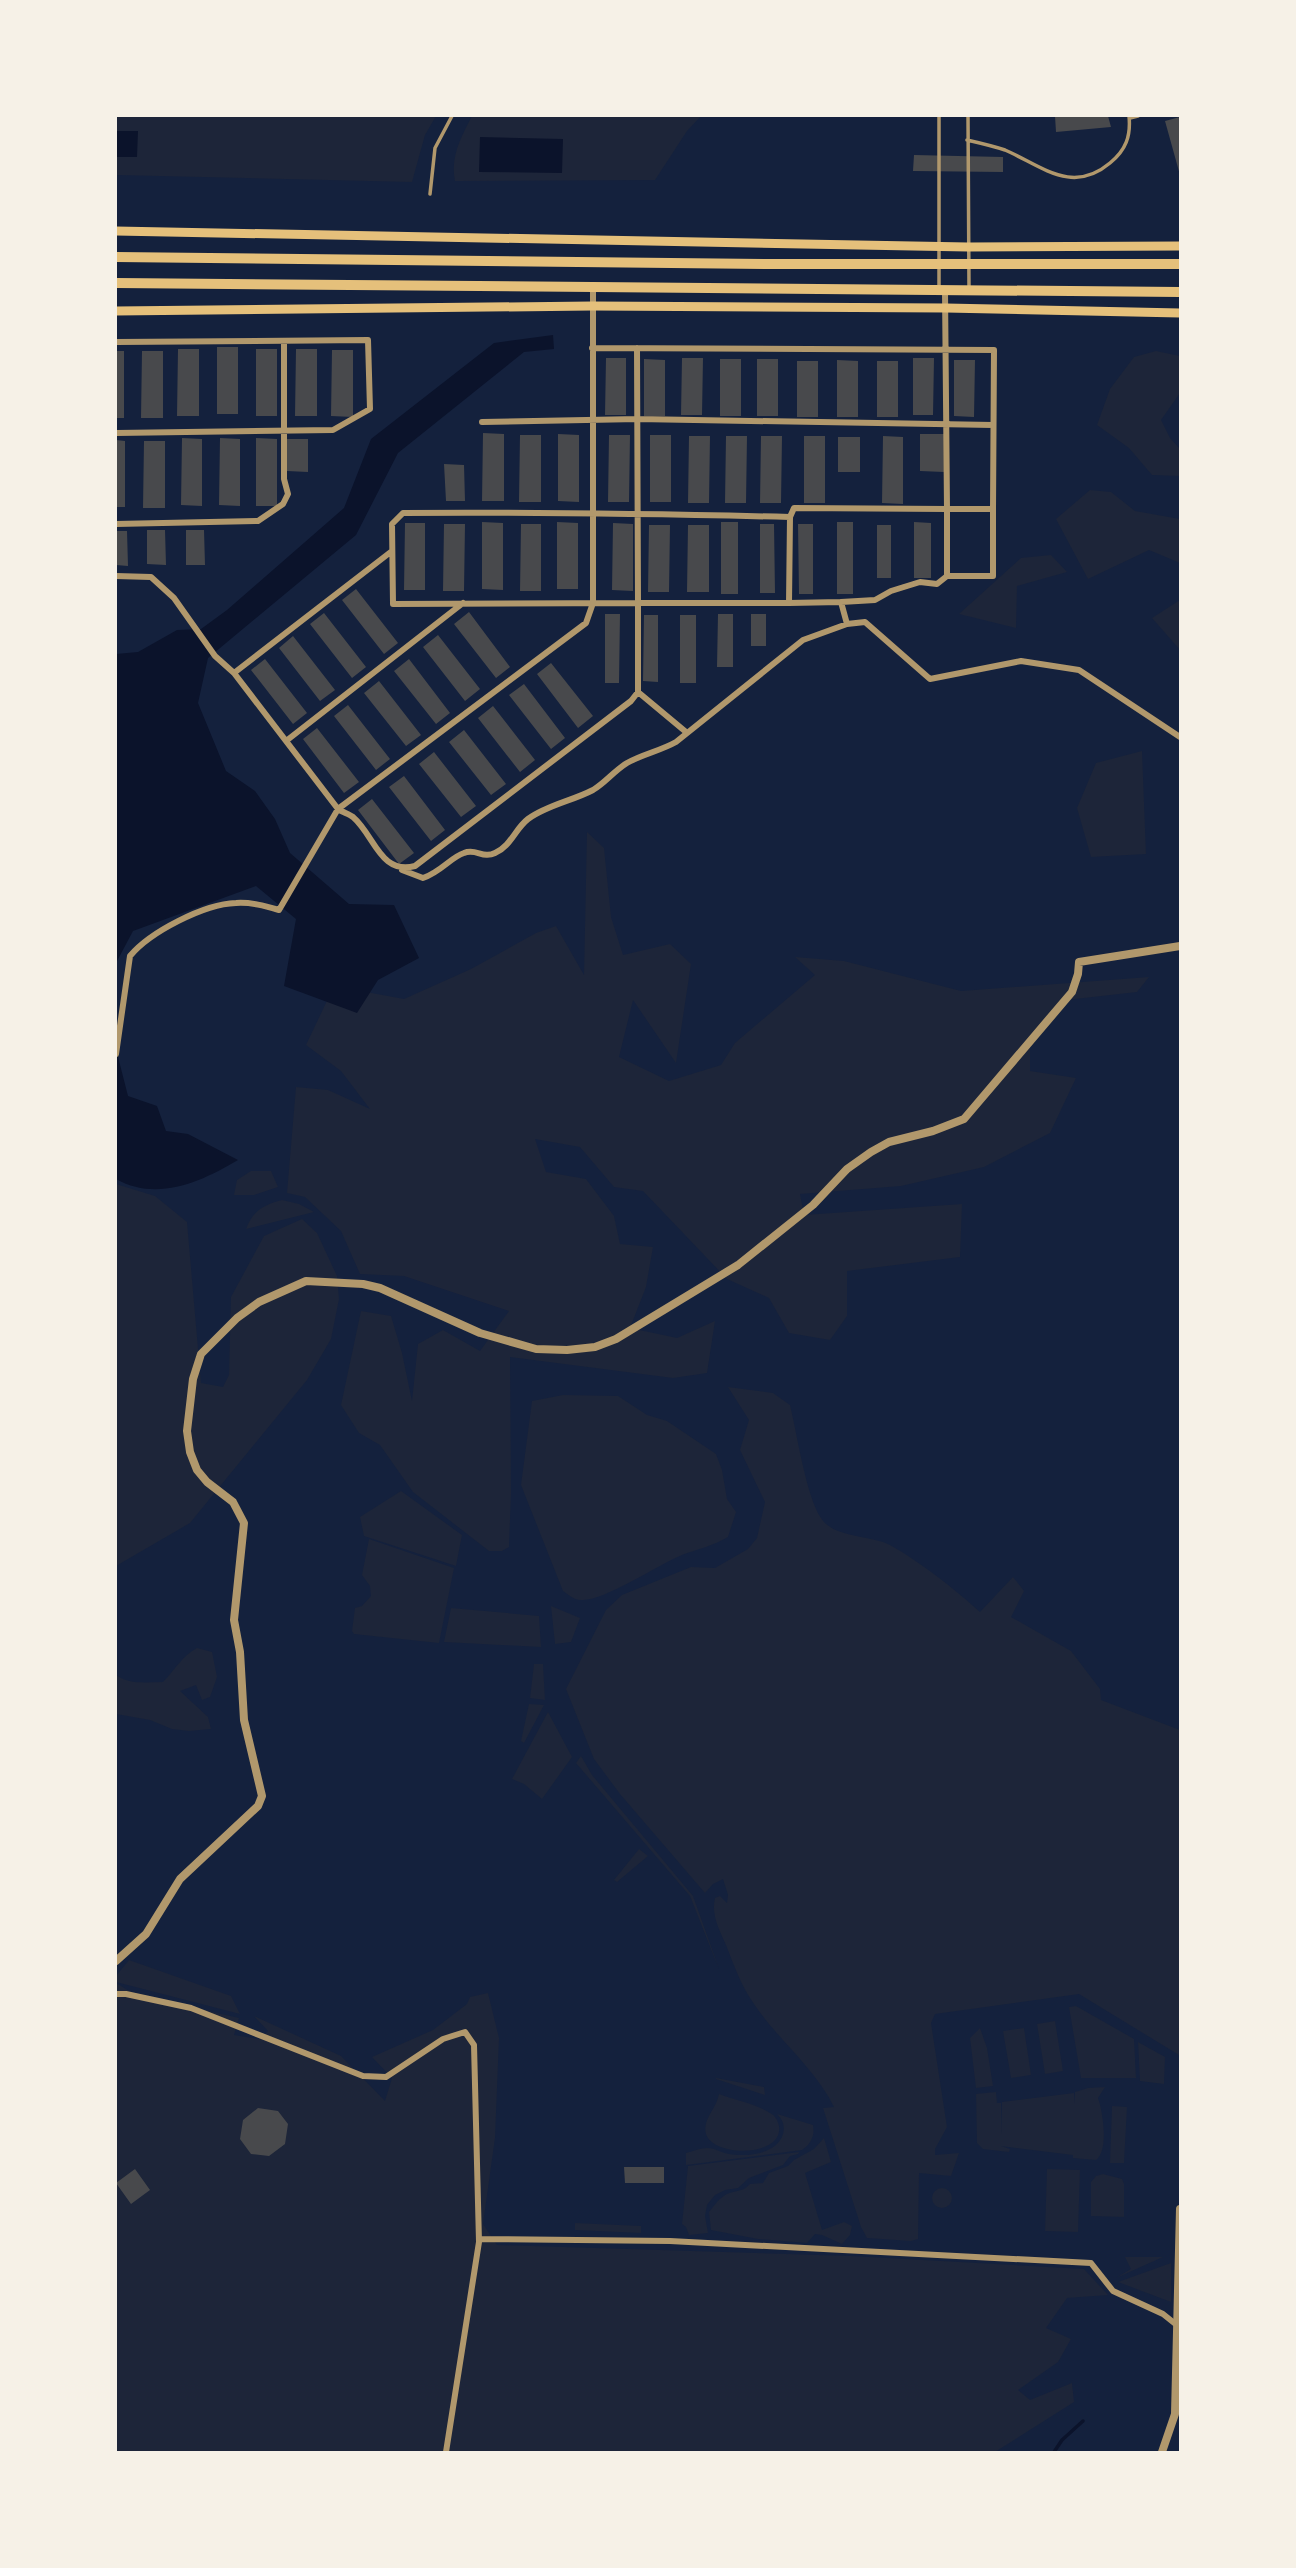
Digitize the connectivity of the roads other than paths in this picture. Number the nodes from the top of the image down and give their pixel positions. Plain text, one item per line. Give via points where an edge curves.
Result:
1 (452, 116) edge
2 (939, 116) edge
3 (968, 116) edge
4 (1138, 116) edge
5 (1130, 117) edge
6 (967, 140) junction
7 (430, 194) dead end
8 (116, 231) edge
9 (939, 246) junction
10 (1181, 246) edge
11 (968, 247) junction
12 (116, 257) edge
13 (939, 264) junction
14 (968, 264) junction
15 (1181, 264) edge
16 (116, 283) edge
17 (593, 288) junction
18 (942, 291) junction
19 (969, 291) junction
20 (1181, 292) edge
21 (592, 306) junction
22 (946, 309) junction
23 (116, 311) edge
24 (1181, 313) edge
25 (284, 341) junction
26 (116, 342) edge
27 (592, 348) junction
28 (638, 348) junction
29 (946, 350) junction
30 (594, 419) junction
31 (638, 419) junction
32 (482, 422) dead end
33 (947, 425) junction
34 (993, 425) junction
35 (285, 431) junction
36 (116, 433) edge
37 (947, 509) junction
38 (993, 509) junction
39 (594, 512) junction
40 (638, 513) junction
41 (790, 517) junction
42 (116, 524) edge
43 (392, 551) junction
44 (116, 576) edge
45 (947, 576) junction
46 (841, 602) junction
47 (463, 603) junction
48 (593, 603) junction
49 (638, 603) junction
50 (789, 603) junction
51 (847, 624) junction
52 (234, 673) junction
53 (638, 692) junction
54 (686, 732) junction
55 (1181, 737) edge
56 (286, 741) junction
57 (338, 809) junction
58 (402, 870) junction
59 (1181, 946) edge
60 (116, 1054) edge
61 (116, 1961) edge
62 (116, 1994) edge
63 (1181, 2209) edge
64 (479, 2239) junction
65 (1180, 2326) edge
66 (446, 2452) edge
67 (1162, 2452) edge

1 - 7 lane via 435,148
2 - 9 lane
3 - 6 lane
4 - 5 lane
5 - 6 lane via 1131,133 1121,155 1099,173 1067,178 1004,150
6 - 11 lane
8 - 9 main road
9 - 11 main road
9 - 13 lane
10 - 11 main road
11 - 14 lane
12 - 13 main road
13 - 14 main road
13 - 18 lane
14 - 15 main road
14 - 19 lane
16 - 17 main road
17 - 18 main road
17 - 21 street
18 - 19 main road
18 - 22 street
19 - 20 main road
21 - 22 main road
21 - 23 main road
21 - 27 street
22 - 24 main road
22 - 29 street
25 - 26 street
25 - 35 street
25 - 35 street via 368,340 370,409 333,430
27 - 28 street
27 - 30 street
28 - 29 street
28 - 31 street
29 - 33 street
29 - 34 street via 994,350
30 - 31 street
30 - 32 street
30 - 39 street
31 - 33 street
31 - 40 street
33 - 34 street
33 - 37 street
34 - 38 street
35 - 36 street
35 - 42 street via 288,494 283,504 258,521
37 - 38 street
37 - 41 street via 794,508
37 - 45 street
38 - 45 street via 993,576
39 - 40 street
39 - 43 street via 403,513 392,524
39 - 48 street
40 - 41 street
40 - 49 street
41 - 50 street
43 - 47 street via 393,604
43 - 52 street
44 - 52 street via 152,577 174,597 215,656
45 - 46 street via 937,584 920,582 874,600
46 - 50 street
46 - 51 street
47 - 48 street
47 - 56 street
48 - 49 street
48 - 57 street via 586,623
49 - 50 street
49 - 53 street
51 - 54 street via 803,640
51 - 55 street via 866,622 930,678 1021,661 1079,670
52 - 56 street
53 - 54 street
53 - 58 street via 415,866
54 - 58 street via 667,747 645,752 622,766 595,789 528,820 506,847 491,855 461,854 423,878
56 - 57 street
57 - 58 street via 353,817 391,866
57 - 60 street via 279,910 259,904 216,906 139,946 130,956
59 - 61 street via 1079,962 1072,992 964,1119 871,1152 738,1265 616,1339 595,1347 536,1349 480,1333 380,1288 306,1281 259,1302 218,1336 201,1354 187,1432 197,1470 233,1502 244,1524 234,1620 244,1720 262,1796 258,1806 180,1879 146,1934
62 - 64 street via 191,2008 363,2076 386,2077 443,2039 465,2032 474,2045
63 - 65 street
64 - 65 street via 670,2241 1091,2263 1113,2291
64 - 66 street
65 - 67 street via 1175,2414

